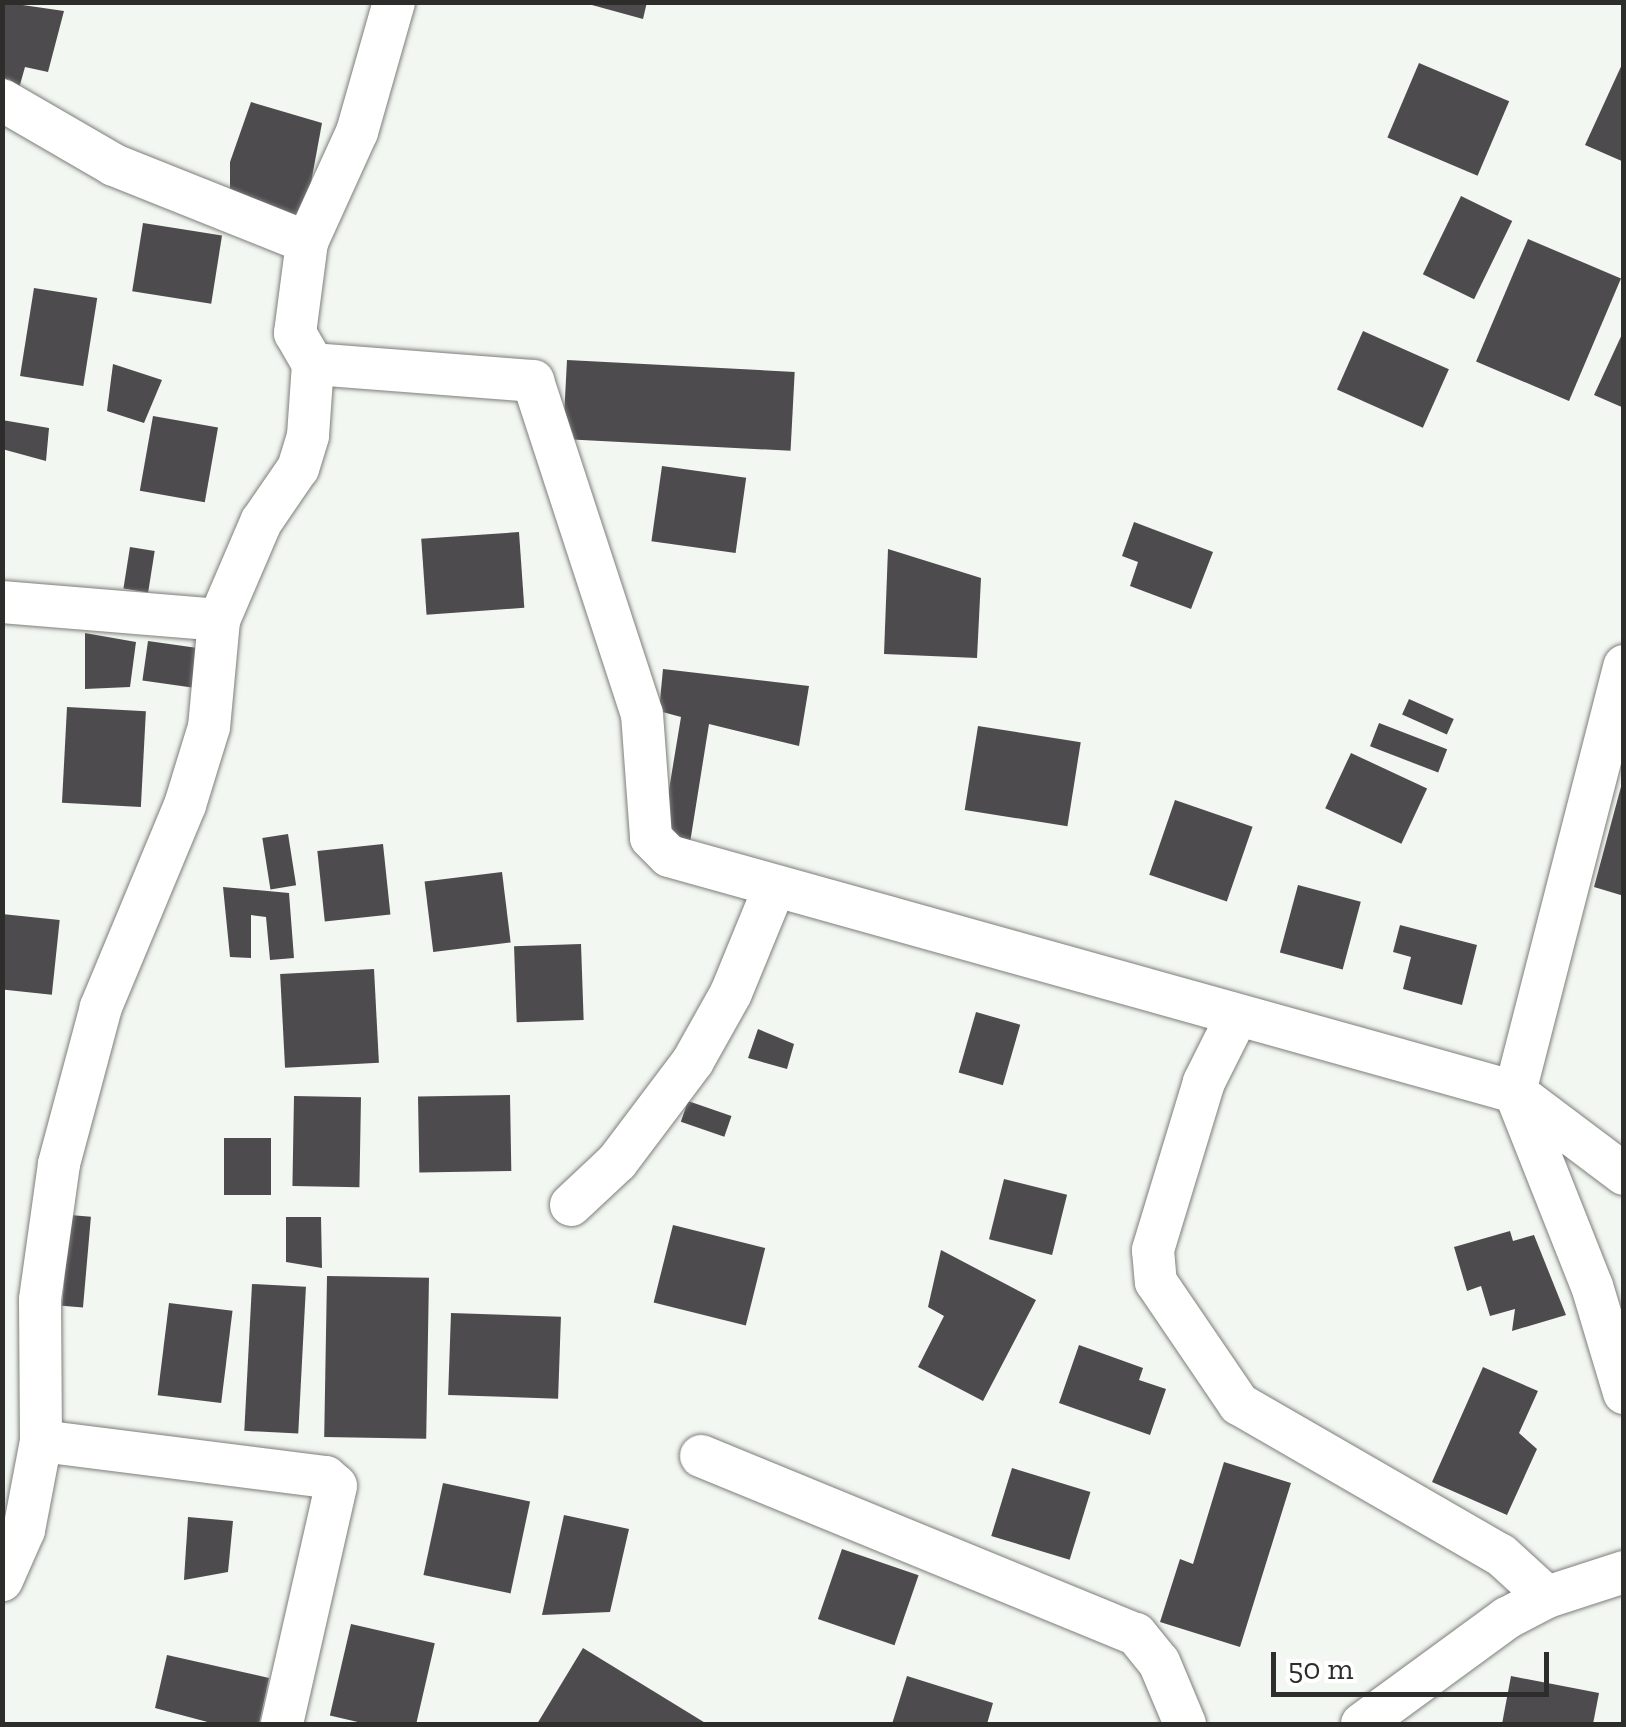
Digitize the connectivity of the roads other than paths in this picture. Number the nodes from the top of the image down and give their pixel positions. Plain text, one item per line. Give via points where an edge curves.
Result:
1 (394, 2) edge
2 (2, 100) edge
3 (306, 242) junction
4 (313, 364) junction
5 (2, 602) edge
6 (219, 620) junction
7 (1624, 666) edge
8 (774, 888) junction
9 (1236, 1018) junction
10 (1515, 1092) junction
11 (1624, 1174) edge
12 (571, 1204) dead end
13 (1624, 1393) edge
14 (41, 1441) junction
15 (702, 1456) dead end
16 (1624, 1572) edge
17 (2, 1580) edge
18 (1547, 1597) junction
19 (282, 1724) edge
20 (1185, 1724) edge
21 (1362, 1724) edge

1 - 3 street via 357,132
2 - 3 street via 114,165
3 - 4 street via 295,332
4 - 6 street via 298,468 261,522
4 - 8 street via 533,381 642,714 651,838 681,862
5 - 6 street
6 - 14 street via 208,728 185,805 100,1007 59,1164 40,1300
7 - 10 street
8 - 9 street
8 - 12 street via 732,992 693,1061 617,1162
9 - 10 street
9 - 18 street via 1204,1082 1153,1250 1156,1282 1239,1404 1501,1555
10 - 11 street
10 - 13 street via 1592,1286
14 - 17 street via 24,1530
14 - 19 street via 326,1477 336,1486
15 - 20 street via 1136,1634 1159,1662
16 - 18 street
18 - 21 street via 1506,1618

